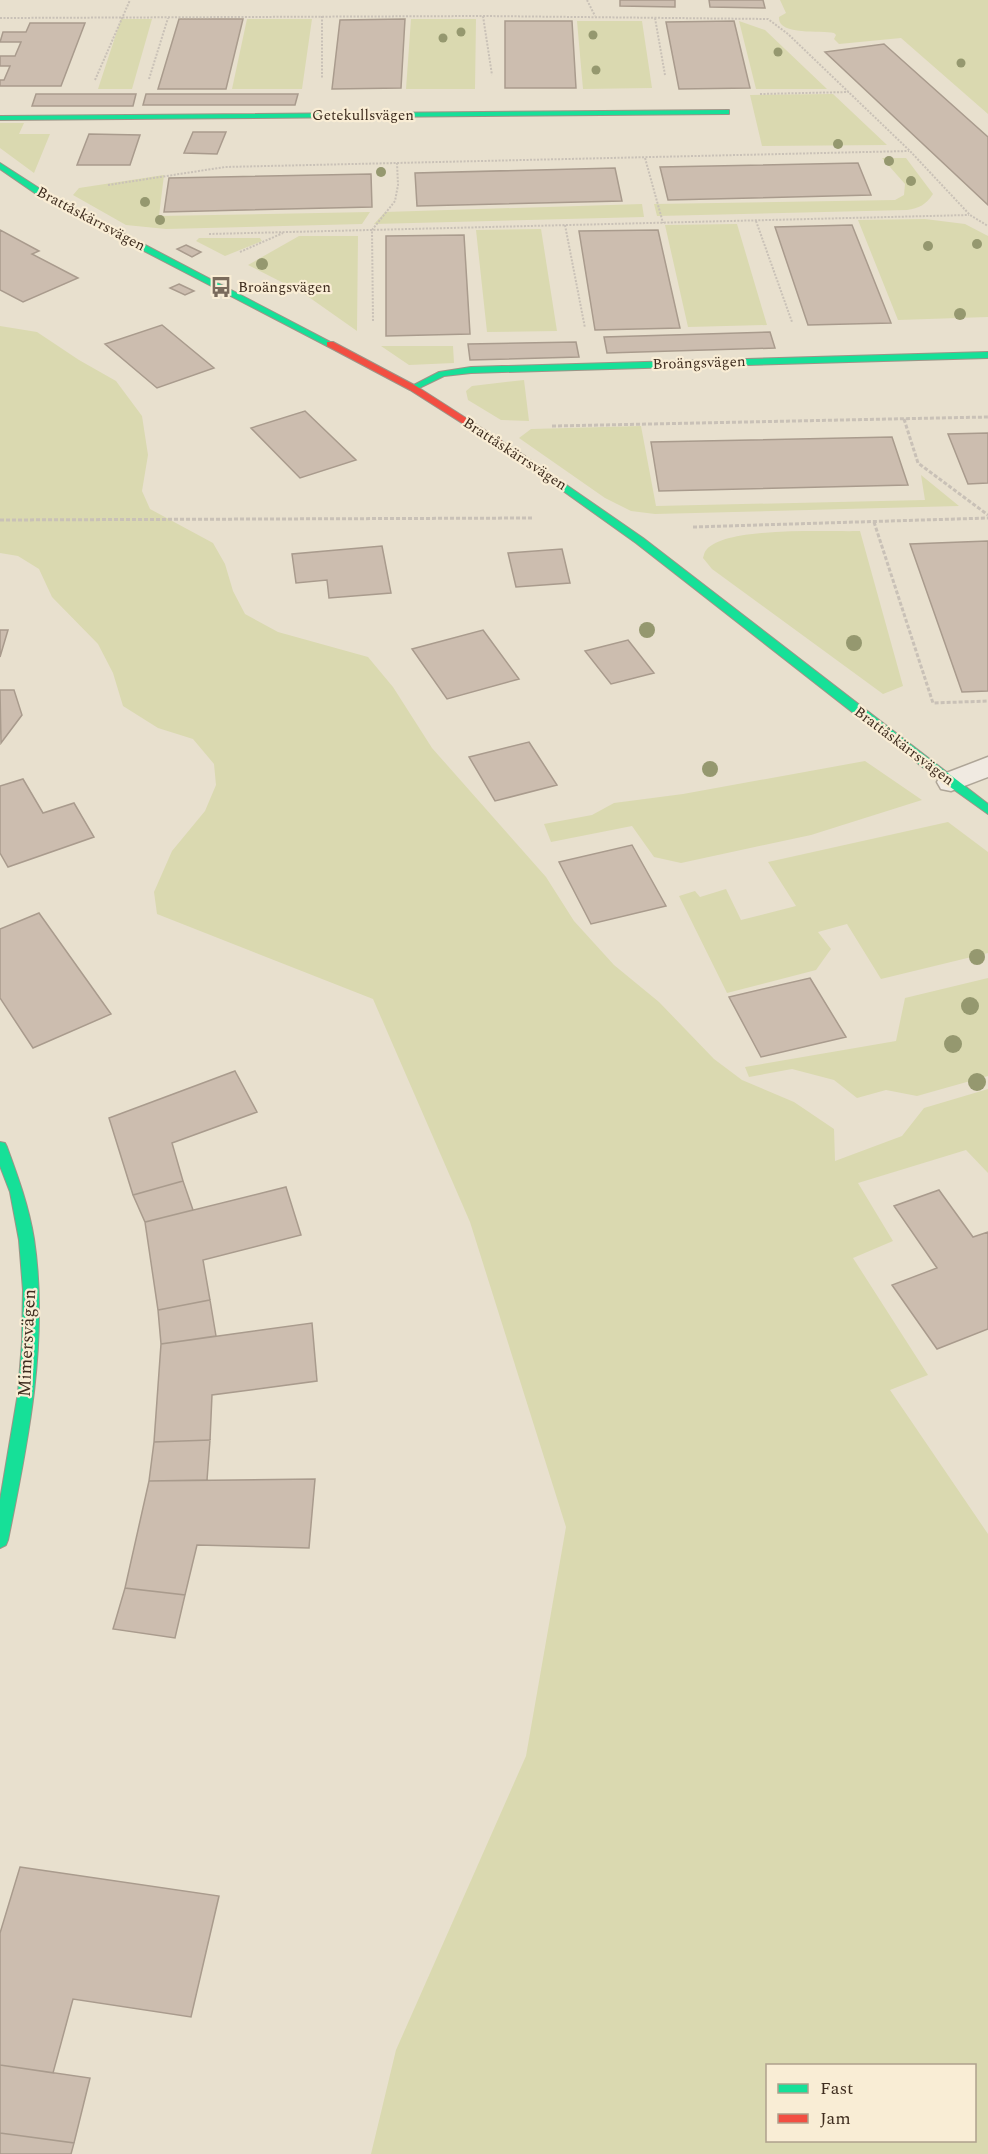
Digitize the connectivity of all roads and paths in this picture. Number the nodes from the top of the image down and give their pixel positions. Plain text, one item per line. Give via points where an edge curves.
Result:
1 (130, 0) edge
2 (587, 0) edge
3 (322, 16) junction
4 (483, 16) junction
5 (595, 16) junction
6 (0, 18) edge
7 (168, 18) junction
8 (655, 18) junction
9 (122, 19) junction
10 (322, 82) dead end
11 (493, 82) dead end
12 (94, 83) dead end
13 (148, 83) dead end
14 (667, 83) dead end
15 (726, 112) dead end
16 (0, 118) edge
17 (910, 151) junction
18 (645, 158) junction
19 (397, 163) junction
20 (0, 165) edge
21 (107, 185) dead end
22 (970, 215) junction
23 (756, 221) junction
24 (663, 223) junction
25 (565, 225) junction
26 (988, 226) edge
27 (372, 230) junction
28 (286, 232) junction
29 (209, 234) dead end
30 (234, 255) dead end
31 (373, 328) dead end
32 (795, 331) dead end
33 (587, 335) dead end
34 (988, 355) edge
35 (413, 388) junction
36 (988, 417) edge
37 (904, 419) junction
38 (542, 426) dead end
39 (988, 516) edge
40 (533, 518) dead end
41 (0, 520) edge
42 (874, 522) junction
43 (645, 543) junction
44 (988, 701) edge
45 (988, 766) edge
46 (951, 782) junction
47 (988, 810) edge
48 (0, 1148) edge
49 (0, 1540) edge

1 - 9 path
2 - 5 path
3 - 4 path
3 - 7 path
3 - 10 path
4 - 5 path
4 - 11 path
5 - 8 path
6 - 9 path
7 - 9 path
7 - 13 path
8 - 14 path
8 - 17 path via 768,19
9 - 12 path
15 - 16 street, Getekullsvägen
17 - 18 path
17 - 22 path
18 - 19 path
18 - 24 path
19 - 21 path via 225,167
19 - 27 path via 399,186 394,206
20 - 35 street, Brattåskärrsvägen via 45,196 117,235
22 - 23 path
22 - 26 path
23 - 24 path
23 - 32 path
24 - 25 path
25 - 27 path
25 - 33 path
27 - 28 path
27 - 31 path
28 - 29 path
28 - 30 path
34 - 35 street, Broängsvägen via 471,370 442,374
35 - 43 street, Brattåskärrsvägen
36 - 37 path
37 - 38 path
37 - 39 path via 918,463
39 - 42 path
40 - 41 path
42 - 43 path via 681,527
42 - 44 path via 933,703
43 - 46 street, Brattåskärrsvägen
45 - 46 street
46 - 47 street, Brattåskärrsvägen
48 - 49 street, Mimersvägen via 16,1193 28,1247 31,1317 18,1459

